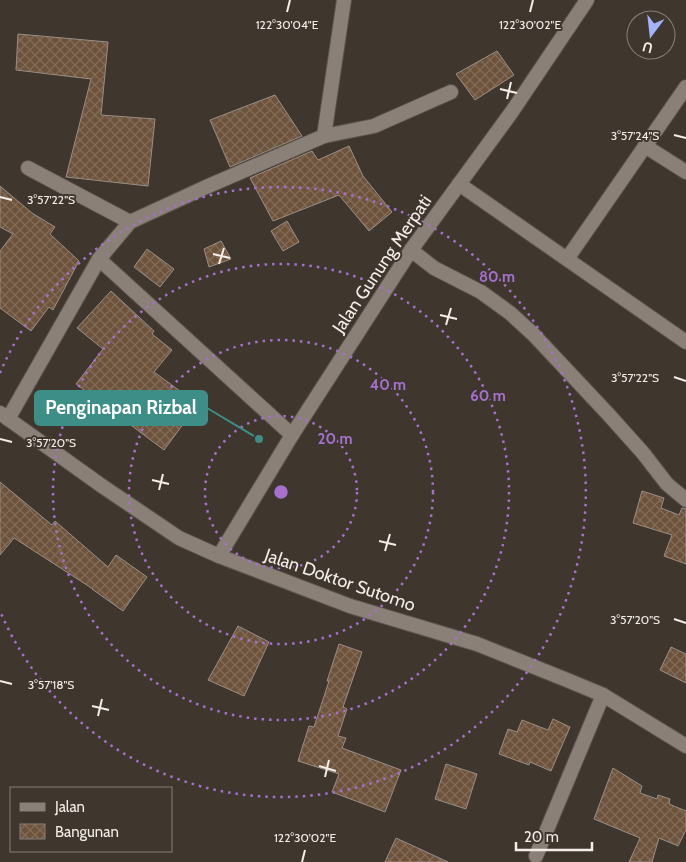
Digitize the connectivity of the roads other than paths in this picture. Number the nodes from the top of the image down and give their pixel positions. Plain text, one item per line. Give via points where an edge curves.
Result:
1 (344, 0) edge
2 (587, 0) edge
3 (686, 88) edge
4 (451, 92) dead end
5 (324, 136) junction
6 (645, 146) junction
7 (28, 168) dead end
8 (686, 172) edge
9 (460, 184) junction
10 (130, 222) junction
11 (411, 250) junction
12 (99, 259) junction
13 (567, 259) junction
14 (686, 342) edge
15 (4, 416) edge
16 (292, 435) junction
17 (686, 500) edge
18 (219, 556) junction
19 (603, 695) junction
20 (686, 746) edge
21 (536, 856) dead end

1 - 5 street
2 - 9 street, Jalan Gunung Merpati
3 - 6 street
4 - 5 street via 374,126
5 - 10 street
6 - 8 street
6 - 13 street
7 - 10 street
9 - 11 street, Jalan Gunung Merpati
9 - 13 street
10 - 12 street
11 - 16 street, Jalan Gunung Merpati
11 - 17 street via 434,268 481,292 510,313 609,414 667,484
12 - 15 street
12 - 16 street
13 - 14 street
15 - 18 street, Jalan Doktor Sutomo via 178,538
16 - 18 street, Jalan Gunung Merpati
18 - 19 street, Jalan Doktor Sutomo via 350,606 477,644
19 - 20 street, Jalan Doktor Sutomo
19 - 21 street

